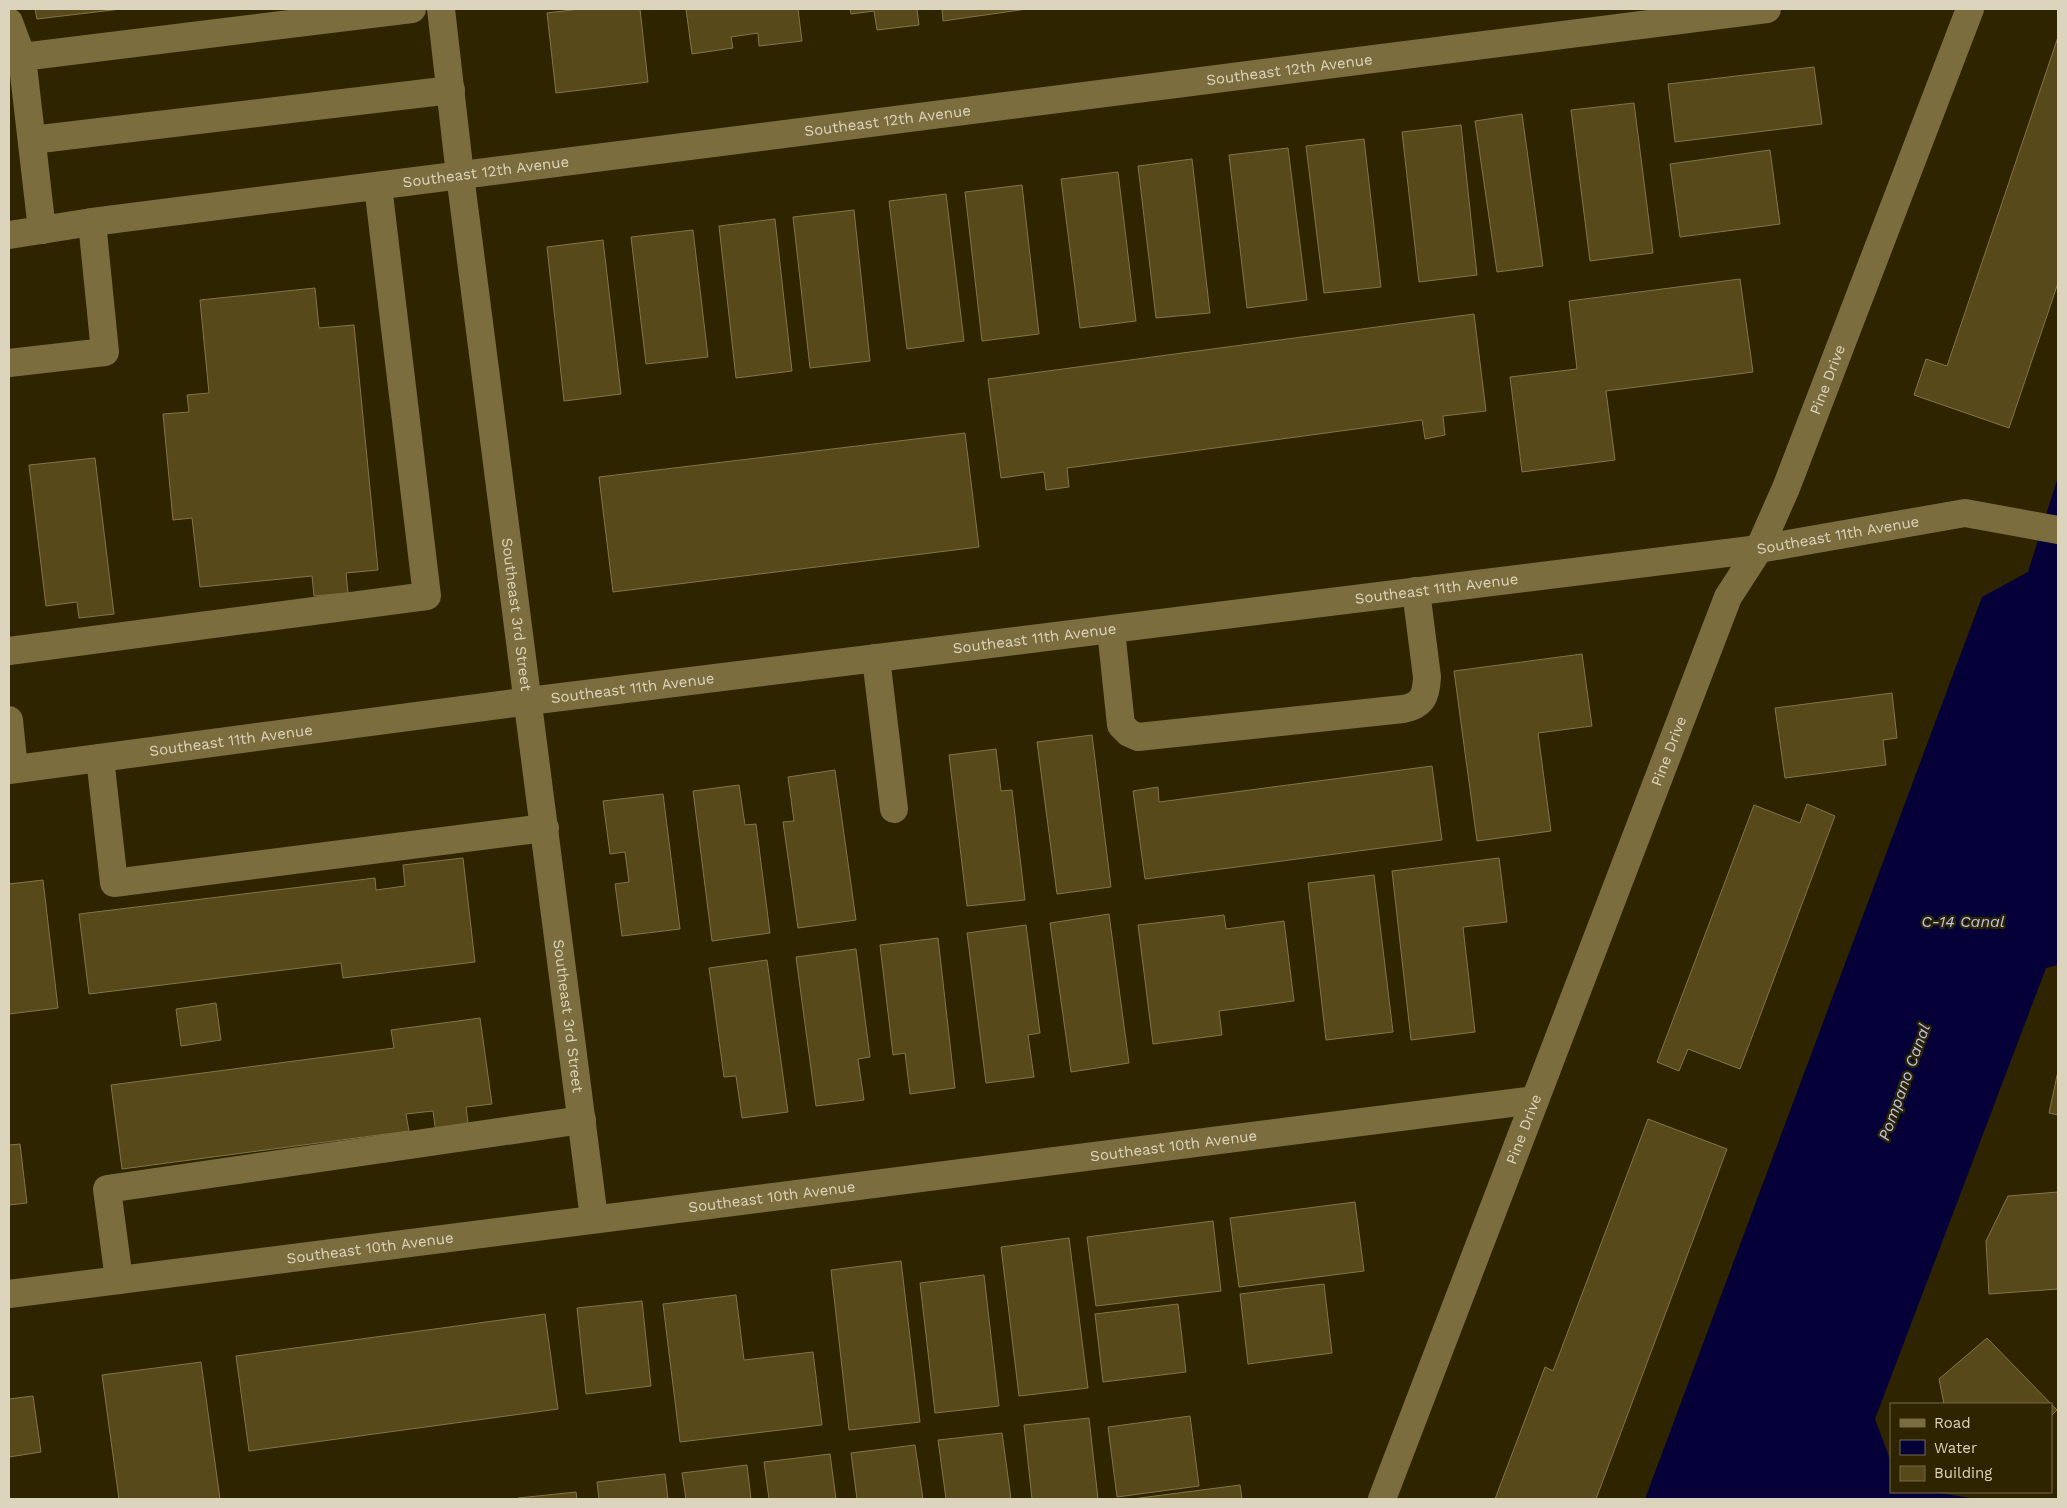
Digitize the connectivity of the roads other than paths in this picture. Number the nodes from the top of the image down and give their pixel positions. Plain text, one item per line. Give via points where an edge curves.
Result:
1 (412, 9) edge
2 (441, 9) edge
3 (1767, 9) edge
4 (1970, 9) edge
5 (9, 22) edge
6 (22, 57) junction
7 (451, 90) junction
8 (32, 140) junction
9 (460, 175) junction
10 (378, 186) junction
11 (92, 222) junction
12 (42, 230) junction
13 (9, 235) edge
14 (9, 363) edge
15 (2046, 527) edge
16 (1759, 549) junction
17 (1416, 591) junction
18 (1111, 630) junction
19 (9, 651) edge
20 (876, 658) junction
21 (529, 701) junction
22 (9, 720) edge
23 (100, 758) junction
24 (11, 770) edge
25 (894, 809) dead end
26 (545, 828) junction
27 (1535, 1100) junction
28 (582, 1120) junction
29 (594, 1218) junction
30 (119, 1280) junction
31 (9, 1294) edge
32 (1382, 1499) edge

1 - 6 street
2 - 7 street, Southeast 3rd Street
3 - 9 street, Southeast 12th Avenue
4 - 16 street, Pine Drive via 1786,488
5 - 6 street
6 - 8 street
7 - 8 street
7 - 9 street, Southeast 3rd Street
8 - 12 street
9 - 10 street, Southeast 12th Avenue
9 - 21 street, Southeast 3rd Street
10 - 11 street, Southeast 12th Avenue
10 - 19 street via 427,596
11 - 12 street, Southeast 12th Avenue
11 - 14 street via 105,352
12 - 13 street, Southeast 12th Avenue
15 - 16 street, Southeast 11th Avenue via 1965,513
16 - 17 street, Southeast 11th Avenue
16 - 27 street, Pine Drive via 1728,597
17 - 18 street, Southeast 11th Avenue
17 - 18 street via 1426,690 1415,707 1403,709 1138,737 1121,725
18 - 20 street, Southeast 11th Avenue
20 - 21 street, Southeast 11th Avenue
20 - 25 street
21 - 23 street, Southeast 11th Avenue
21 - 26 street, Southeast 3rd Street
22 - 24 street
23 - 24 street, Southeast 11th Avenue
23 - 26 street via 114,883
26 - 28 street, Southeast 3rd Street
27 - 29 street, Southeast 10th Avenue
27 - 32 street, Pine Drive
28 - 29 street, Southeast 3rd Street
28 - 30 street via 107,1190
29 - 30 street, Southeast 10th Avenue
30 - 31 street, Southeast 10th Avenue

